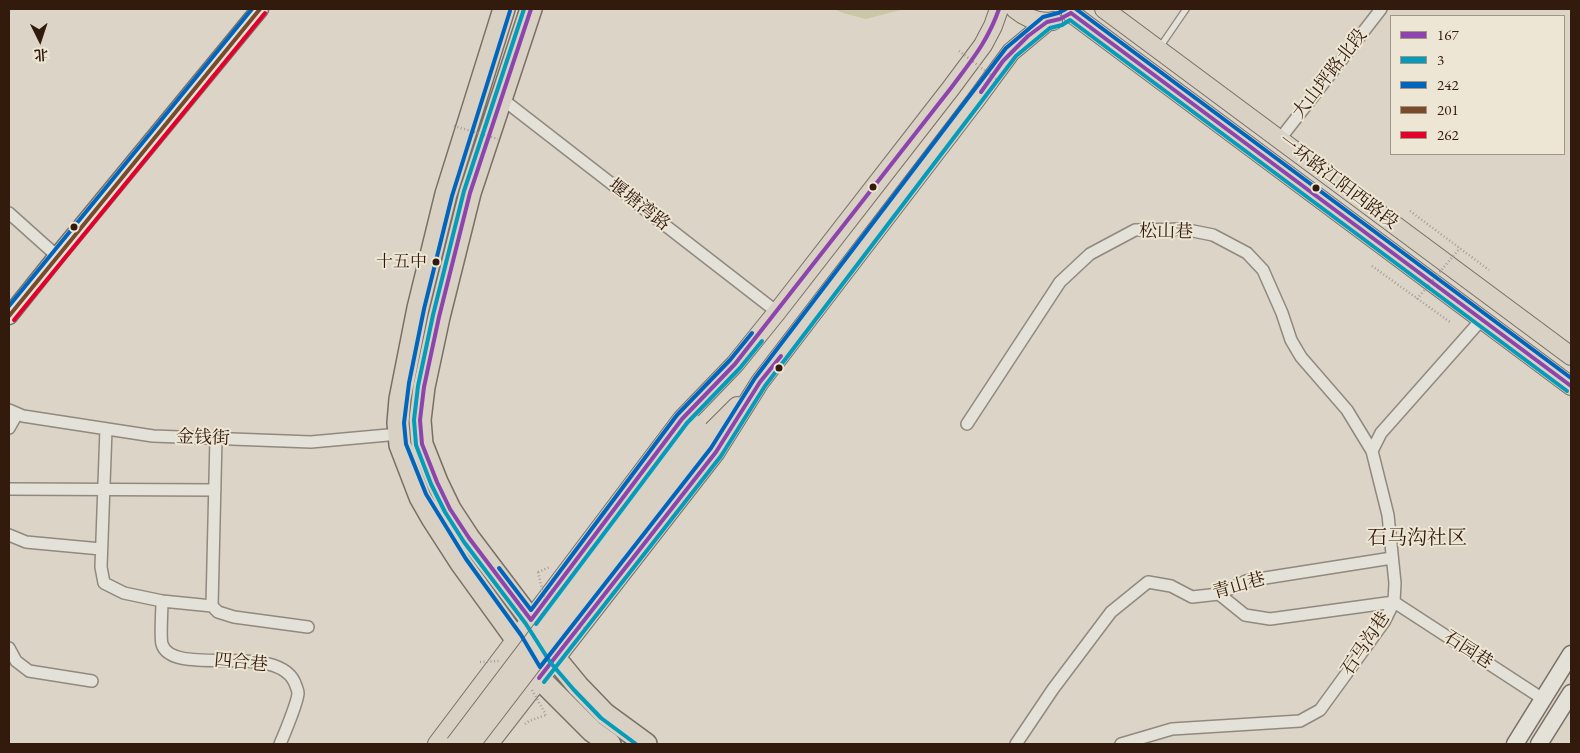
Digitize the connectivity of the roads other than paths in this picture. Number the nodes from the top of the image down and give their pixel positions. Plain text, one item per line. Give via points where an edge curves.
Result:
1 (260, 9) edge
2 (504, 9) edge
3 (531, 9) edge
4 (999, 9) edge
5 (1015, 9) edge
6 (1104, 9) edge
7 (1186, 9) edge
8 (1381, 9) edge
9 (1073, 11) edge
10 (1047, 22) junction
11 (1158, 49) junction
12 (501, 98) junction
13 (1280, 139) junction
14 (9, 213) edge
15 (57, 256) junction
16 (777, 312) junction
17 (9, 316) edge
18 (1482, 319) junction
19 (1571, 356) edge
20 (735, 364) junction
21 (760, 382) junction
22 (1571, 386) edge
23 (13, 412) edge
24 (967, 424) dead end
25 (9, 428) edge
26 (106, 429) junction
27 (702, 430) junction
28 (399, 434) junction
29 (216, 438) junction
30 (1372, 451) junction
31 (9, 489) edge
32 (103, 489) junction
33 (215, 490) junction
34 (9, 536) edge
35 (101, 549) junction
36 (1392, 558) junction
37 (558, 582) junction
38 (1219, 594) junction
39 (162, 602) junction
40 (1394, 602) junction
41 (598, 604) junction
42 (212, 606) junction
43 (530, 620) junction
44 (308, 627) dead end
45 (516, 639) junction
46 (9, 650) edge
47 (1571, 654) edge
48 (555, 658) junction
49 (540, 678) junction
50 (92, 681) dead end
51 (1571, 692) edge
52 (1543, 699) junction
53 (454, 723) junction
54 (280, 744) edge
55 (437, 744) edge
56 (454, 744) edge
57 (471, 744) edge
58 (489, 744) edge
59 (610, 744) edge
60 (646, 744) edge
61 (1016, 744) edge
62 (1121, 744) edge
63 (1515, 744) edge
64 (1539, 744) edge

1 - 15 street
2 - 28 highway via 443,204 403,382
3 - 12 highway
4 - 16 main road via 983,45
5 - 10 main road via 1035,21
6 - 11 main road, 一环路江阳西路段
7 - 11 lane
8 - 13 street, 大山坪路北段
9 - 10 main road
9 - 18 main road, 一环路江阳西路段
10 - 21 main road via 1003,61
11 - 13 main road, 一环路江阳西路段
12 - 16 street, 堰塘湾路
12 - 43 highway via 470,193 439,317 420,420 422,444 450,509
13 - 19 main road, 一环路江阳西路段
14 - 15 street
15 - 17 street
16 - 20 main road
18 - 22 main road, 一环路江阳西路段
18 - 30 street via 1381,433
20 - 27 main road
20 - 37 main road via 682,419
21 - 27 main road
21 - 41 main road via 716,452
23 - 25 street
23 - 26 street, 金钱街
24 - 30 street, 松山巷 via 1060,282 1090,254 1135,230 1183,229 1213,235 1247,253 1264,270 1291,340 1301,357 1347,410
26 - 29 street, 金钱街 via 152,436
26 - 32 street
27 - 56 main road, bridge
27 - 57 main road, bridge
28 - 29 street, 金钱街 via 311,442
28 - 45 highway via 400,445 420,497 461,563
29 - 33 street
30 - 36 street, 石马沟巷 via 1388,515
31 - 32 street
32 - 33 street
32 - 35 street
33 - 42 street
34 - 35 street via 26,542
35 - 39 street via 104,583 124,593
36 - 38 street, 青山巷 via 1246,581
36 - 40 street, 石马沟巷
37 - 41 main road via 559,591 568,603 579,608
37 - 43 main road
38 - 40 street via 1245,615 1270,619
38 - 61 street, 青山巷 via 1192,598 1171,586 1148,582 1111,612
39 - 42 street
39 - 54 street, 四合巷 via 162,644 167,652 181,658 266,663 280,667 294,679 298,694
40 - 52 street, 石园巷
40 - 62 street, 石马沟巷 via 1384,622 1320,710 1300,721 1172,729
41 - 48 main road
42 - 44 street via 218,612 234,617
43 - 45 main road
43 - 48 highway
45 - 49 highway
45 - 53 main road
46 - 50 street via 16,661 30,671
47 - 52 street
48 - 49 main road
48 - 60 highway via 605,714
49 - 58 main road
49 - 59 highway via 592,731
51 - 64 street
52 - 63 street
53 - 55 main road
53 - 58 main road via 469,716 484,723

